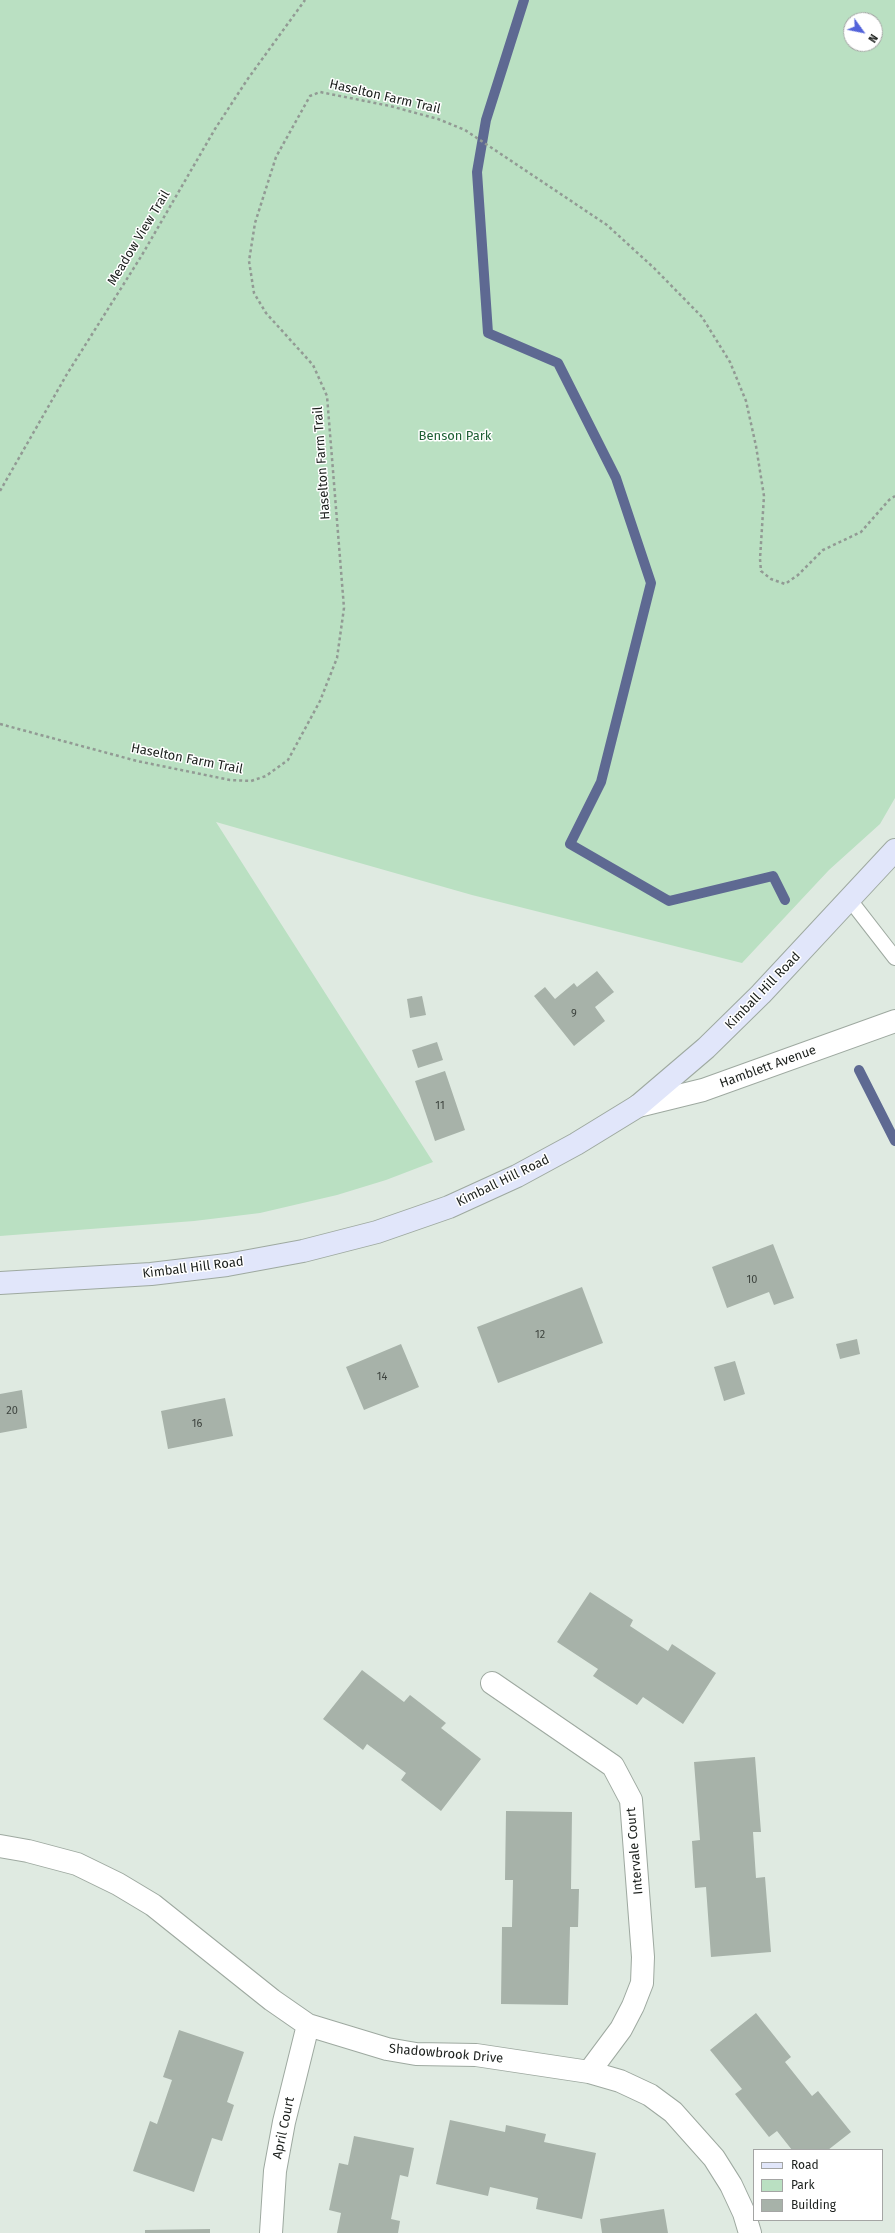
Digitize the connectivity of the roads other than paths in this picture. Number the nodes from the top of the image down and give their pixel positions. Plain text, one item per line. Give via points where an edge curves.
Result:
1 (895, 850) edge
2 (850, 900) junction
3 (895, 958) edge
4 (895, 1021) edge
5 (638, 1106) junction
6 (0, 1283) edge
7 (492, 1683) dead end
8 (0, 1846) edge
9 (308, 2025) junction
10 (589, 2072) junction
11 (271, 2233) edge
12 (750, 2233) edge

1 - 2 street, Kimball Hill Road
2 - 3 lane
2 - 5 street, Kimball Hill Road via 706,1048
4 - 5 street, Hamblett Avenue via 703,1090
5 - 6 street, Kimball Hill Road via 518,1176 449,1207 377,1232 303,1251 227,1265 151,1274
7 - 10 street, Intervale Court via 613,1766 631,1800 644,1958 642,1983 621,2028
8 - 9 street, Shadowbrook Drive via 77,1864 118,1884 153,1905 272,2000
9 - 10 street, Shadowbrook Drive via 387,2049 416,2054 476,2055
9 - 11 street, April Court via 284,2122 275,2171
10 - 12 street, Shadowbrook Drive via 620,2081 650,2095 673,2112 694,2134 726,2178 744,2213

